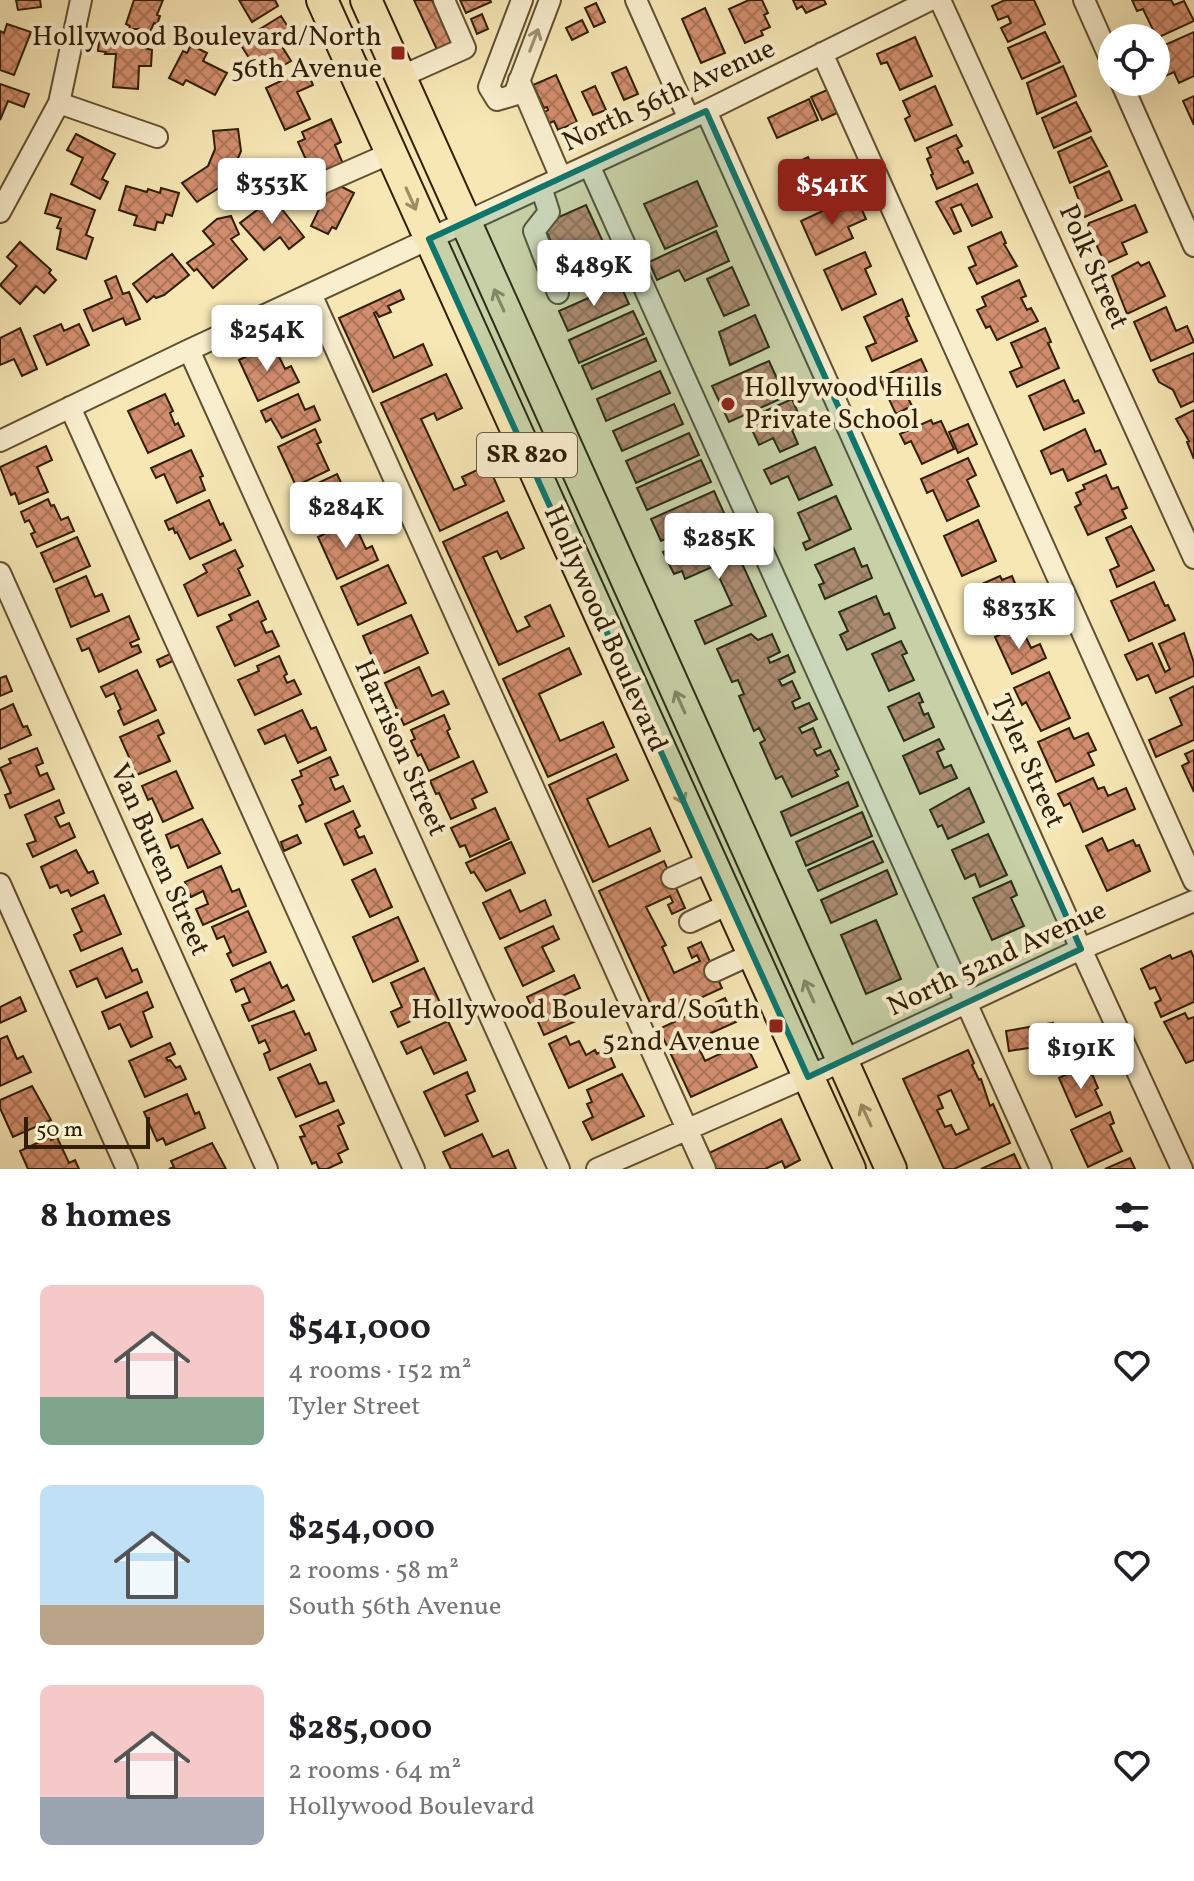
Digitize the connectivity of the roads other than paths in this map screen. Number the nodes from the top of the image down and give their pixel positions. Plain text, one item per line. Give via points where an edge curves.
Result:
1 (81, 0) edge
2 (322, 0) edge
3 (366, 0) edge
4 (444, 0) edge
5 (522, 0) edge
6 (550, 0) edge
7 (636, 0) edge
8 (931, 0) edge
9 (1084, 0) edge
10 (1098, 32) edge
11 (822, 53) junction
12 (400, 77) junction
13 (519, 80) junction
14 (1127, 96) edge
15 (59, 103) junction
16 (697, 115) junction
17 (157, 137) dead end
18 (391, 153) junction
19 (589, 165) junction
20 (561, 178) junction
21 (541, 187) junction
22 (302, 192) dead end
23 (0, 212) edge
24 (464, 222) junction
25 (429, 239) junction
26 (1194, 246) edge
27 (558, 293) dead end
28 (311, 294) junction
29 (189, 350) junction
30 (70, 407) junction
31 (0, 441) edge
32 (1194, 558) edge
33 (0, 573) edge
34 (710, 861) junction
35 (672, 878) dead end
36 (1194, 881) edge
37 (0, 884) edge
38 (1194, 901) edge
39 (729, 904) junction
40 (690, 922) dead end
41 (1081, 949) junction
42 (752, 954) junction
43 (715, 971) dead end
44 (965, 1003) junction
45 (825, 1069) junction
46 (687, 1130) junction
47 (127, 1169) edge
48 (267, 1169) edge
49 (414, 1169) edge
50 (559, 1169) edge
51 (597, 1169) edge
52 (705, 1169) edge
53 (850, 1169) edge
54 (891, 1169) edge
55 (1041, 1169) edge
56 (1182, 1169) edge

1 - 15 street
2 - 18 highway, Hollywood Boulevard / SR 820
3 - 12 highway, Hollywood Boulevard / SR 820
4 - 12 street via 465,48
5 - 13 street via 489,87 497,100 514,95
13 -> 6 street
7 - 16 street, Tyler Street
8 - 11 street, North 56th Avenue
8 - 32 street, Polk Street
9 - 10 street
11 - 16 street, North 56th Avenue
11 - 36 street
12 - 24 highway, Hollywood Boulevard / SR 820
13 - 20 street
14 - 26 street
15 - 17 street
15 - 23 street
16 - 19 street, North 56th Avenue
16 - 41 street, Tyler Street
18 - 22 street
18 -> 25 highway, Hollywood Boulevard / SR 820
19 - 20 street, North 56th Avenue
19 - 44 street
20 - 21 street, North 56th Avenue
21 - 24 street, North 56th Avenue
21 - 27 street via 549,212 534,231
24 - 25 street, North 56th Avenue
45 -> 24 highway, Hollywood Boulevard / SR 820
25 - 28 street, North 56th Avenue
25 -> 34 highway, Hollywood Boulevard / SR 820
28 - 29 street, North 56th Avenue
28 - 46 street via 640,1003
29 - 30 street, North 56th Avenue
29 - 50 street, Harrison Street
30 - 31 street, North 56th Avenue
30 - 49 street
33 - 48 street, Van Buren Street
34 - 35 street
34 - 39 highway, Hollywood Boulevard / SR 820
37 - 47 street
38 - 41 street, North 52nd Avenue
39 - 40 street
39 - 42 highway, Hollywood Boulevard / SR 820
41 - 44 street, North 52nd Avenue
41 - 56 street, Tyler Street
42 - 43 street
42 - 45 highway, Hollywood Boulevard / SR 820
44 - 45 street, North 52nd Avenue
44 - 55 street
45 - 46 street, North 52nd Avenue
45 - 53 highway, Hollywood Boulevard / SR 820
54 -> 45 highway, Hollywood Boulevard / SR 820
46 - 51 street, North 52nd Avenue
46 - 52 street

